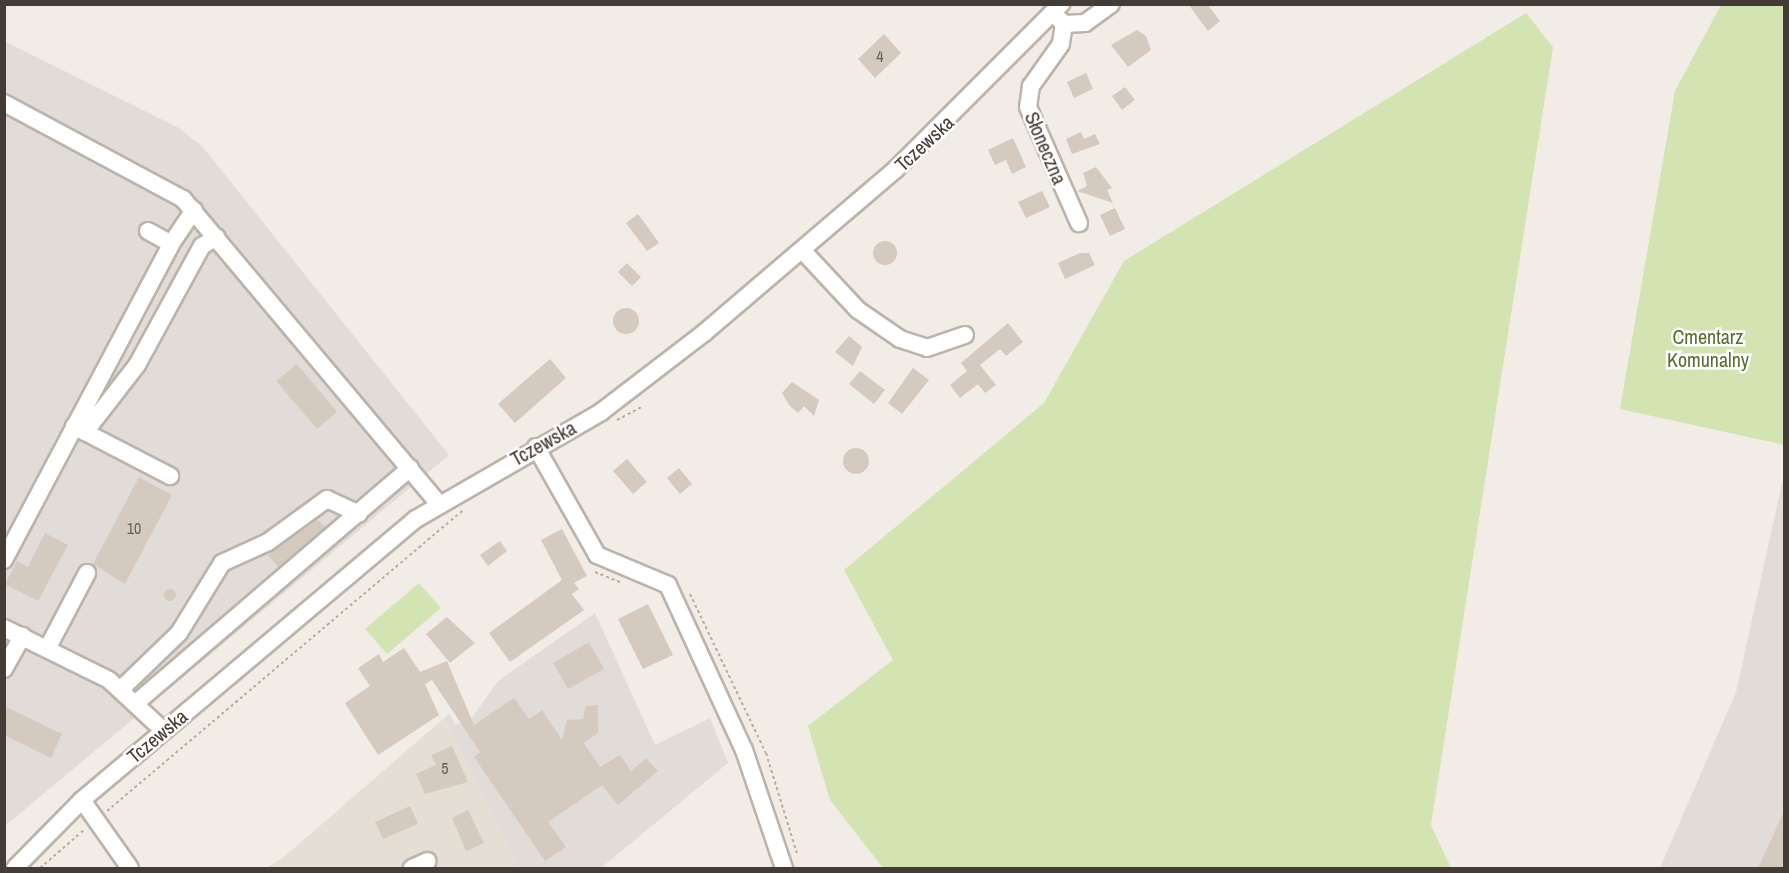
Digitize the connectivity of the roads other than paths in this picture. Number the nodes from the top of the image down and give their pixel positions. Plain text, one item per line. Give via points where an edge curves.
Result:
1 (1111, 4) edge
2 (1059, 14) edge
3 (4, 103) edge
4 (194, 210) junction
5 (1079, 223) dead end
6 (148, 231) dead end
7 (218, 237) junction
8 (171, 244) junction
9 (802, 250) junction
10 (964, 335) dead end
11 (79, 429) junction
12 (536, 447) junction
13 (410, 468) junction
14 (170, 476) dead end
15 (438, 503) junction
16 (359, 514) junction
17 (4, 560) edge
18 (87, 573) dead end
19 (4, 628) edge
20 (21, 636) junction
21 (47, 649) junction
22 (4, 669) edge
23 (120, 690) junction
24 (136, 703) junction
25 (163, 730) junction
26 (82, 800) junction
27 (428, 861) dead end
28 (15, 868) edge
29 (130, 868) edge
30 (412, 868) edge
31 (784, 868) edge

1 - 2 street via 1085,23
2 - 5 street, Słoneczna via 1061,44 1027,99
2 - 9 street, Tczewska via 917,151
3 - 4 street via 178,195
4 - 7 street
4 - 8 street
6 - 8 street
7 - 11 street via 202,246 137,365
7 - 13 street via 319,369
8 - 11 street
9 - 10 street via 858,310 900,339 927,348
9 - 12 street, Tczewska via 631,392
11 - 14 street
11 - 17 street
12 - 15 street, Tczewska
12 - 31 street via 597,555 668,585 744,750
13 - 15 street
13 - 16 street
15 - 25 street, Tczewska
16 - 23 street via 327,499 268,542 222,563 179,633
16 - 24 street
18 - 21 street
19 - 20 street
20 - 21 street
20 - 22 street
21 - 23 street
23 - 24 street
24 - 25 street
25 - 26 street, Tczewska
26 - 28 street, Tczewska
26 - 29 street
27 - 30 street

